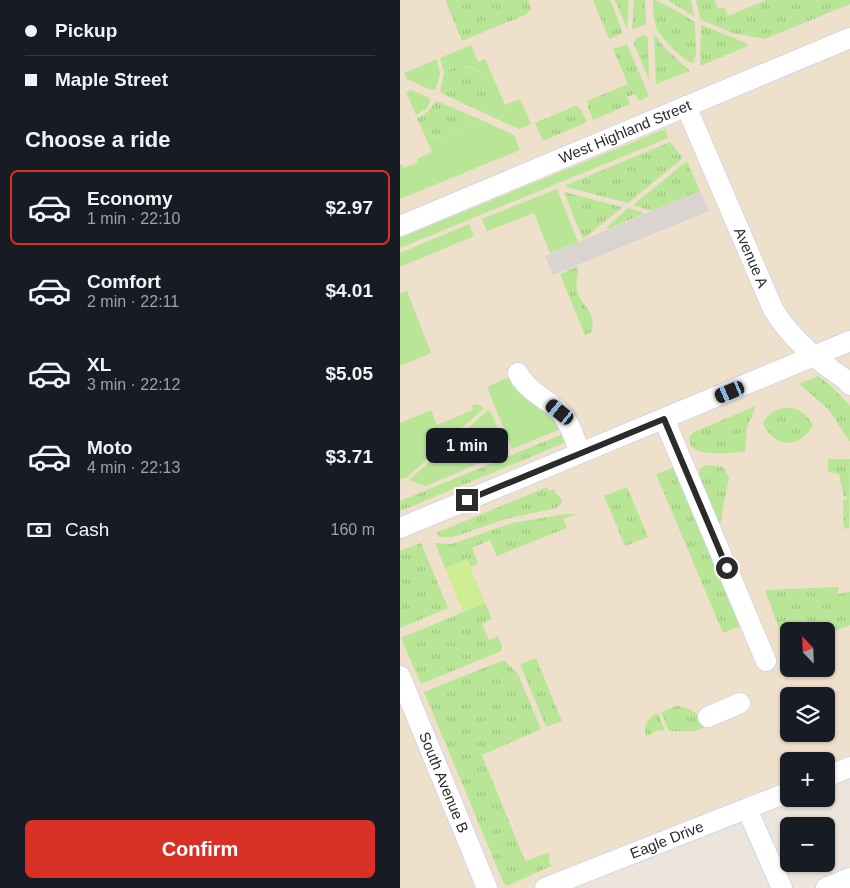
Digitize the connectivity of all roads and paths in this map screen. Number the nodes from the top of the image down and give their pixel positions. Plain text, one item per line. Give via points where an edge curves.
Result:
1 (850, 38) edge
2 (686, 106) junction
3 (400, 226) edge
4 (850, 341) edge
5 (813, 356) junction
6 (518, 373) dead end
7 (850, 385) edge
8 (664, 419) junction
9 (580, 453) junction
10 (400, 528) edge
11 (766, 662) dead end
12 (400, 676) edge
13 (740, 703) dead end
14 (708, 716) dead end
15 (850, 767) edge
16 (835, 773) edge
17 (780, 796) edge
18 (747, 809) junction
19 (850, 878) edge
20 (577, 882) edge
21 (487, 888) edge
22 (545, 888) edge
23 (782, 888) edge
24 (826, 888) edge

1 - 2 street, West Highland Street
2 - 3 street, West Highland Street
2 - 5 street, Avenue A via 773,309 784,327
4 - 5 street
5 - 7 street, Avenue A
5 - 8 street
6 - 9 street via 524,383 560,412
8 - 9 street
8 - 11 street
9 - 10 street
12 - 21 street, South Avenue B
13 - 14 street
15 - 16 street
17 - 18 street, Eagle Drive
18 - 20 street, Eagle Drive
18 - 23 street
19 - 24 street
20 - 22 street, Eagle Drive

